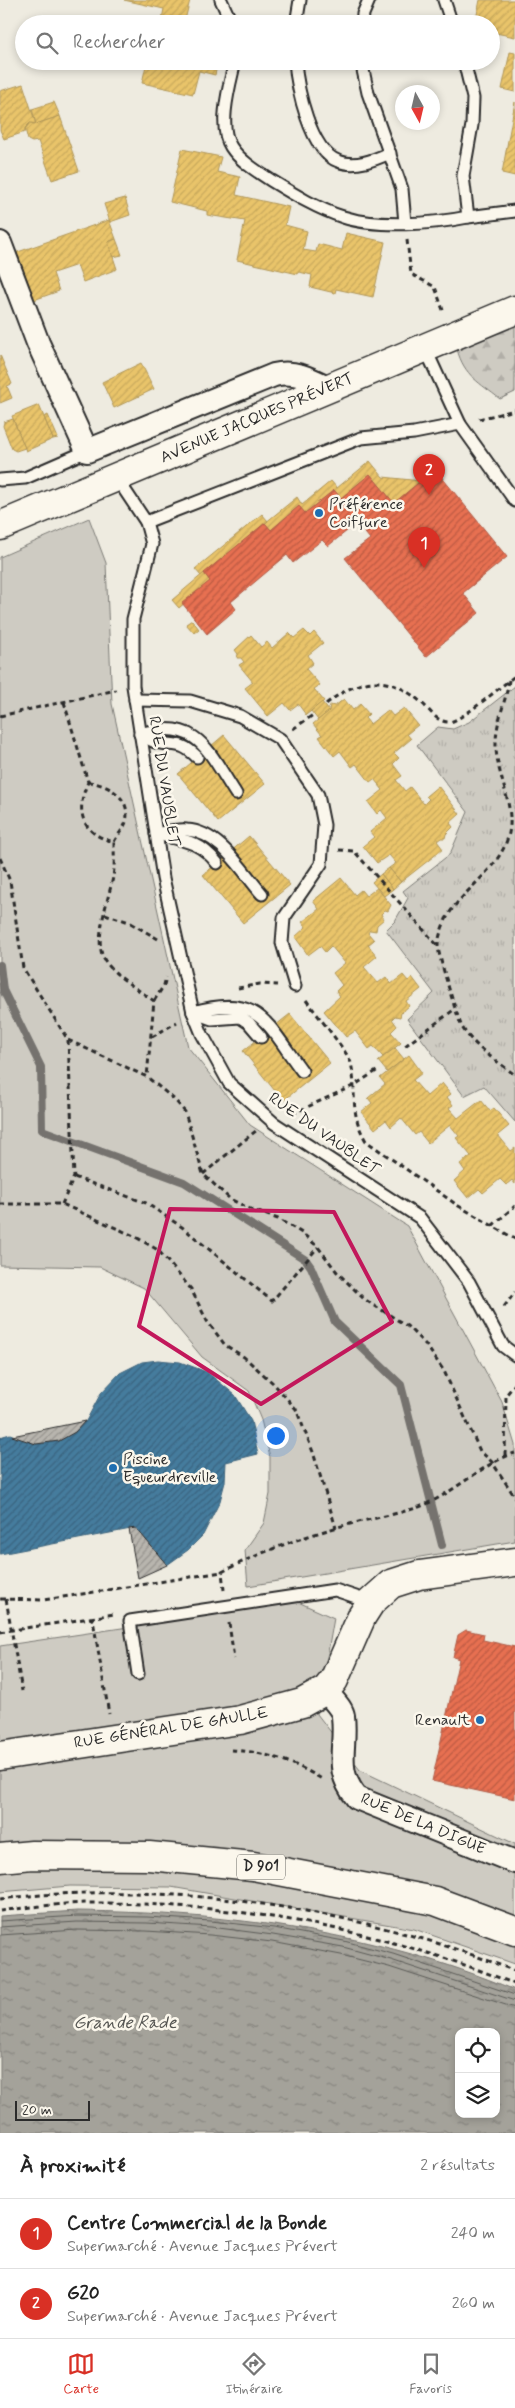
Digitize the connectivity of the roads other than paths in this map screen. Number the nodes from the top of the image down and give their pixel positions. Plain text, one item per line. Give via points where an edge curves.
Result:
1 (221, 0) edge
2 (300, 0) edge
3 (369, 0) edge
4 (444, 0) edge
5 (228, 15) edge
6 (298, 15) edge
7 (363, 15) edge
8 (449, 15) edge
9 (233, 70) edge
10 (296, 70) edge
11 (363, 70) edge
12 (466, 70) edge
13 (390, 153) junction
14 (515, 211) edge
15 (468, 217) junction
16 (405, 224) junction
17 (0, 243) edge
18 (515, 310) edge
19 (424, 348) junction
20 (330, 388) junction
21 (460, 424) junction
22 (87, 451) junction
23 (116, 477) junction
24 (0, 480) edge
25 (515, 501) edge
26 (146, 522) junction
27 (0, 526) edge
28 (135, 700) junction
29 (140, 734) junction
30 (197, 758) dead end
31 (236, 794) dead end
32 (156, 834) junction
33 (217, 863) dead end
34 (262, 894) dead end
35 (295, 986) road end
36 (193, 1012) junction
37 (262, 1037) dead end
38 (302, 1071) dead end
39 (515, 1355) edge
40 (515, 1562) edge
41 (371, 1602) junction
42 (138, 1674) dead end
43 (326, 1690) junction
44 (0, 1756) edge
45 (0, 1858) edge
46 (515, 1862) edge
47 (515, 1931) edge

1 - 5 lane
2 - 6 lane
3 - 7 lane
4 - 8 lane
9 - 16 lane via 227,98 226,131 230,147 244,160 295,196 338,215
10 - 13 lane via 300,97 322,149 337,161 352,164 370,162
11 - 13 lane
12 - 15 lane via 473,98 463,176
13 - 16 lane via 402,189
14 - 15 lane
15 - 16 lane
17 - 22 street via 38,343
18 - 19 main road, AVENUE JACQUES PRÉVERT
19 - 20 main road, AVENUE JACQUES PRÉVERT
19 - 21 lane
20 - 22 street via 301,375 286,372 274,375
20 - 23 main road, AVENUE JACQUES PRÉVERT
21 - 25 lane
21 - 26 lane via 361,438
22 - 24 lane via 25,478
23 - 26 lane, RUE DU VAUBLET
23 - 27 main road, AVENUE JACQUES PRÉVERT
26 - 28 lane, RUE DU VAUBLET via 152,544 133,619
28 - 29 lane, RUE DU VAUBLET
28 - 35 lane, RUE DU VAUBLET via 190,702 240,716 280,739 318,795 324,825 321,864 284,918 282,943
29 - 30 lane via 155,742 170,742 187,748
29 - 31 lane via 156,729 180,729 199,740
29 - 32 lane, RUE DU VAUBLET
32 - 33 lane via 188,841 207,850
32 - 34 lane via 188,830 210,837
32 - 36 lane, RUE DU VAUBLET
36 - 37 lane via 212,1019 240,1017
36 - 38 lane via 216,1006 235,1005 250,1009 271,1029
36 - 39 lane, RUE DU VAUBLET via 229,1083 274,1122 420,1218 469,1282 503,1346
40 - 41 main road via 410,1577 391,1584
41 - 42 lane via 335,1590 130,1621
41 - 43 main road via 334,1680
43 - 44 main road, RUE GÉNÉRAL DE GAULLE via 302,1703 240,1720
43 - 46 street, RUE DE LA DIGUE via 343,1714 341,1763 348,1787 357,1798
45 - 47 main road, D 901 via 32,1855 149,1856 253,1866 435,1900

